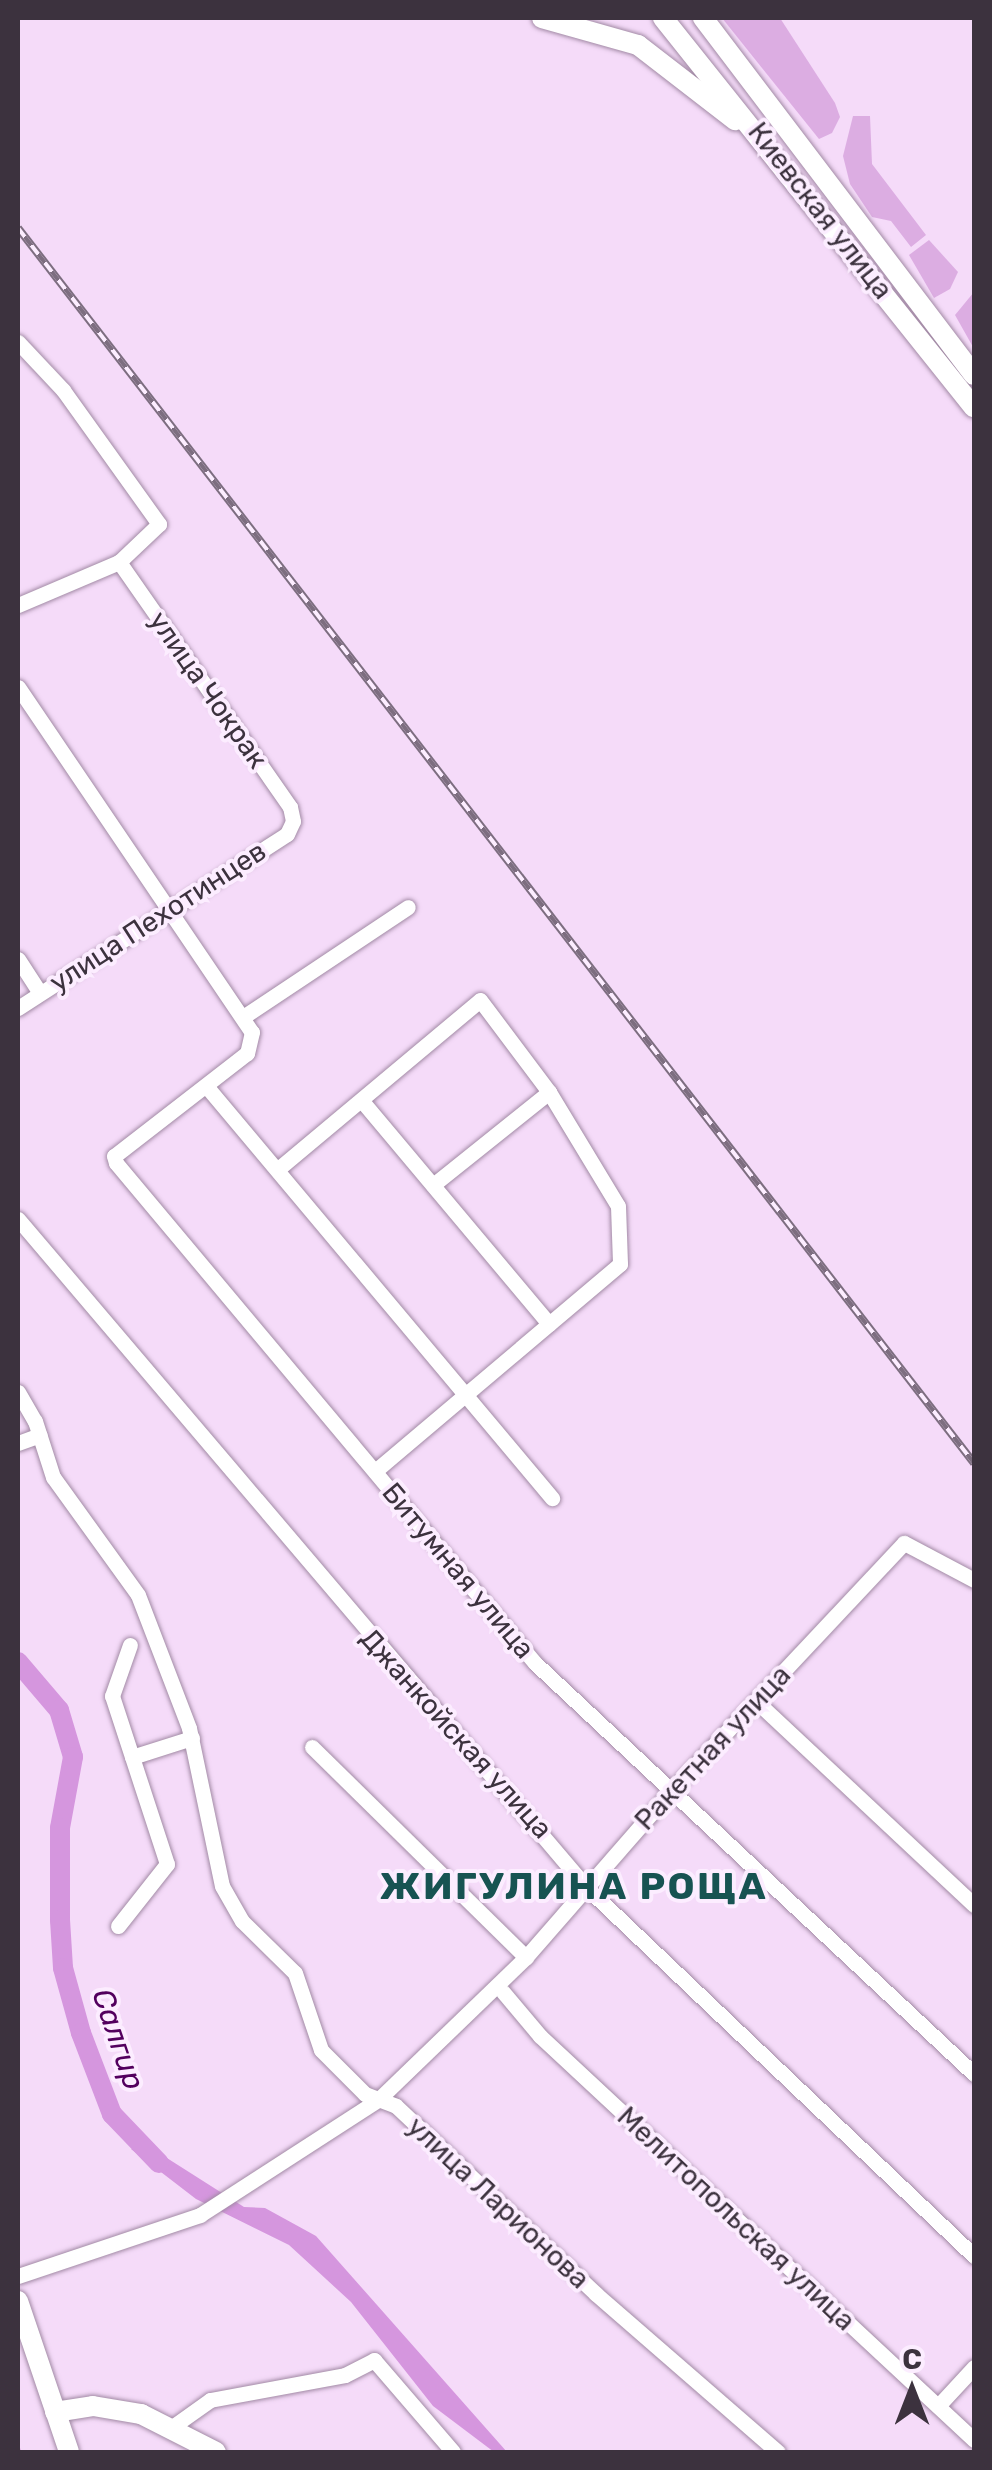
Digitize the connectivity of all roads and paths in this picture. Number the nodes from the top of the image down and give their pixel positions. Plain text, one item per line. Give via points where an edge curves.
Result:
1 (542, 18) edge
2 (663, 18) edge
3 (702, 18) edge
4 (791, 172) junction
5 (924, 326) junction
6 (18, 342) edge
7 (974, 375) edge
8 (974, 407) edge
9 (119, 562) junction
10 (18, 605) edge
11 (18, 687) edge
12 (293, 821) joint
13 (408, 907) dead end
14 (165, 909) junction
15 (18, 959) edge
16 (40, 993) junction
17 (18, 1008) edge
18 (242, 1017) junction
19 (207, 1088) junction
20 (548, 1092) junction
21 (362, 1101) junction
22 (278, 1169) junction
23 (433, 1185) junction
24 (18, 1219) edge
25 (549, 1324) junction
26 (18, 1392) edge
27 (464, 1395) junction
28 (40, 1435) junction
29 (18, 1443) edge
30 (375, 1471) junction
31 (552, 1498) dead end
32 (974, 1580) edge
33 (130, 1645) dead end
34 (757, 1702) junction
35 (192, 1738) junction
36 (312, 1747) dead end
37 (132, 1757) junction
38 (671, 1790) junction
39 (587, 1888) junction
40 (974, 1905) edge
41 (118, 1926) dead end
42 (526, 1957) junction
43 (495, 1995) junction
44 (974, 2074) edge
45 (380, 2099) junction
46 (974, 2256) edge
47 (18, 2276) edge
48 (18, 2302) edge
49 (974, 2367) edge
50 (938, 2406) junction
51 (55, 2412) junction
52 (175, 2426) junction
53 (974, 2440) edge
54 (446, 2450) edge
55 (69, 2452) edge
56 (216, 2452) edge
57 (778, 2452) edge

1 - 4 main road via 616,35 654,54
2 - 4 main road, Киевская улица
3 - 5 main road, Киевская улица
4 - 5 main road, Киевская улица
5 - 7 main road, Киевская улица
5 - 8 main road, Киевская улица
6 - 9 street via 64,390 156,515 156,532
9 - 10 street
9 - 12 street, улица Чокрак via 290,807
11 - 14 street
12 - 14 street, улица Пехотинцев via 287,834
13 - 18 street
14 - 16 street, улица Пехотинцев
14 - 18 street
15 - 16 street
16 - 17 street, улица Пехотинцев
18 - 19 street, Битумная улица via 252,1039 247,1053
19 - 22 street
19 - 30 street, Битумная улица via 114,1160
20 - 21 street via 487,1004 477,1000
20 - 23 street
20 - 25 street via 618,1206 624,1252 620,1264
21 - 22 street
21 - 23 street
22 - 27 street
23 - 25 street
24 - 39 street, Джанкойская улица
25 - 27 street
26 - 28 street, улица Ларионова
27 - 30 street
27 - 31 street
28 - 29 street
28 - 35 street, улица Ларионова via 53,1477 138,1595
30 - 38 street, Битумная улица via 535,1663
32 - 34 street, Ракетная улица via 904,1542
33 - 37 street via 112,1696
34 - 38 street, Ракетная улица
34 - 40 street
35 - 37 street
35 - 45 street, улица Ларионова via 222,1886 242,1921 295,1972 320,2050 365,2094
36 - 42 street
37 - 41 street via 168,1864
38 - 39 street, Ракетная улица
38 - 44 street, Битумная улица
39 - 42 street, Ракетная улица
39 - 46 street, Джанкойская улица
42 - 43 street, Ракетная улица
43 - 45 street, Ракетная улица
43 - 50 street, Мелитопольская улица
45 - 47 street, Ракетная улица via 200,2215
45 - 57 street, улица Ларионова via 396,2106 596,2294
48 - 51 main road
49 - 50 street
50 - 53 street, Мелитопольская улица
51 - 52 main road via 111,2408
51 - 55 main road
52 - 54 street via 210,2400 346,2375 374,2360
52 - 56 main road

